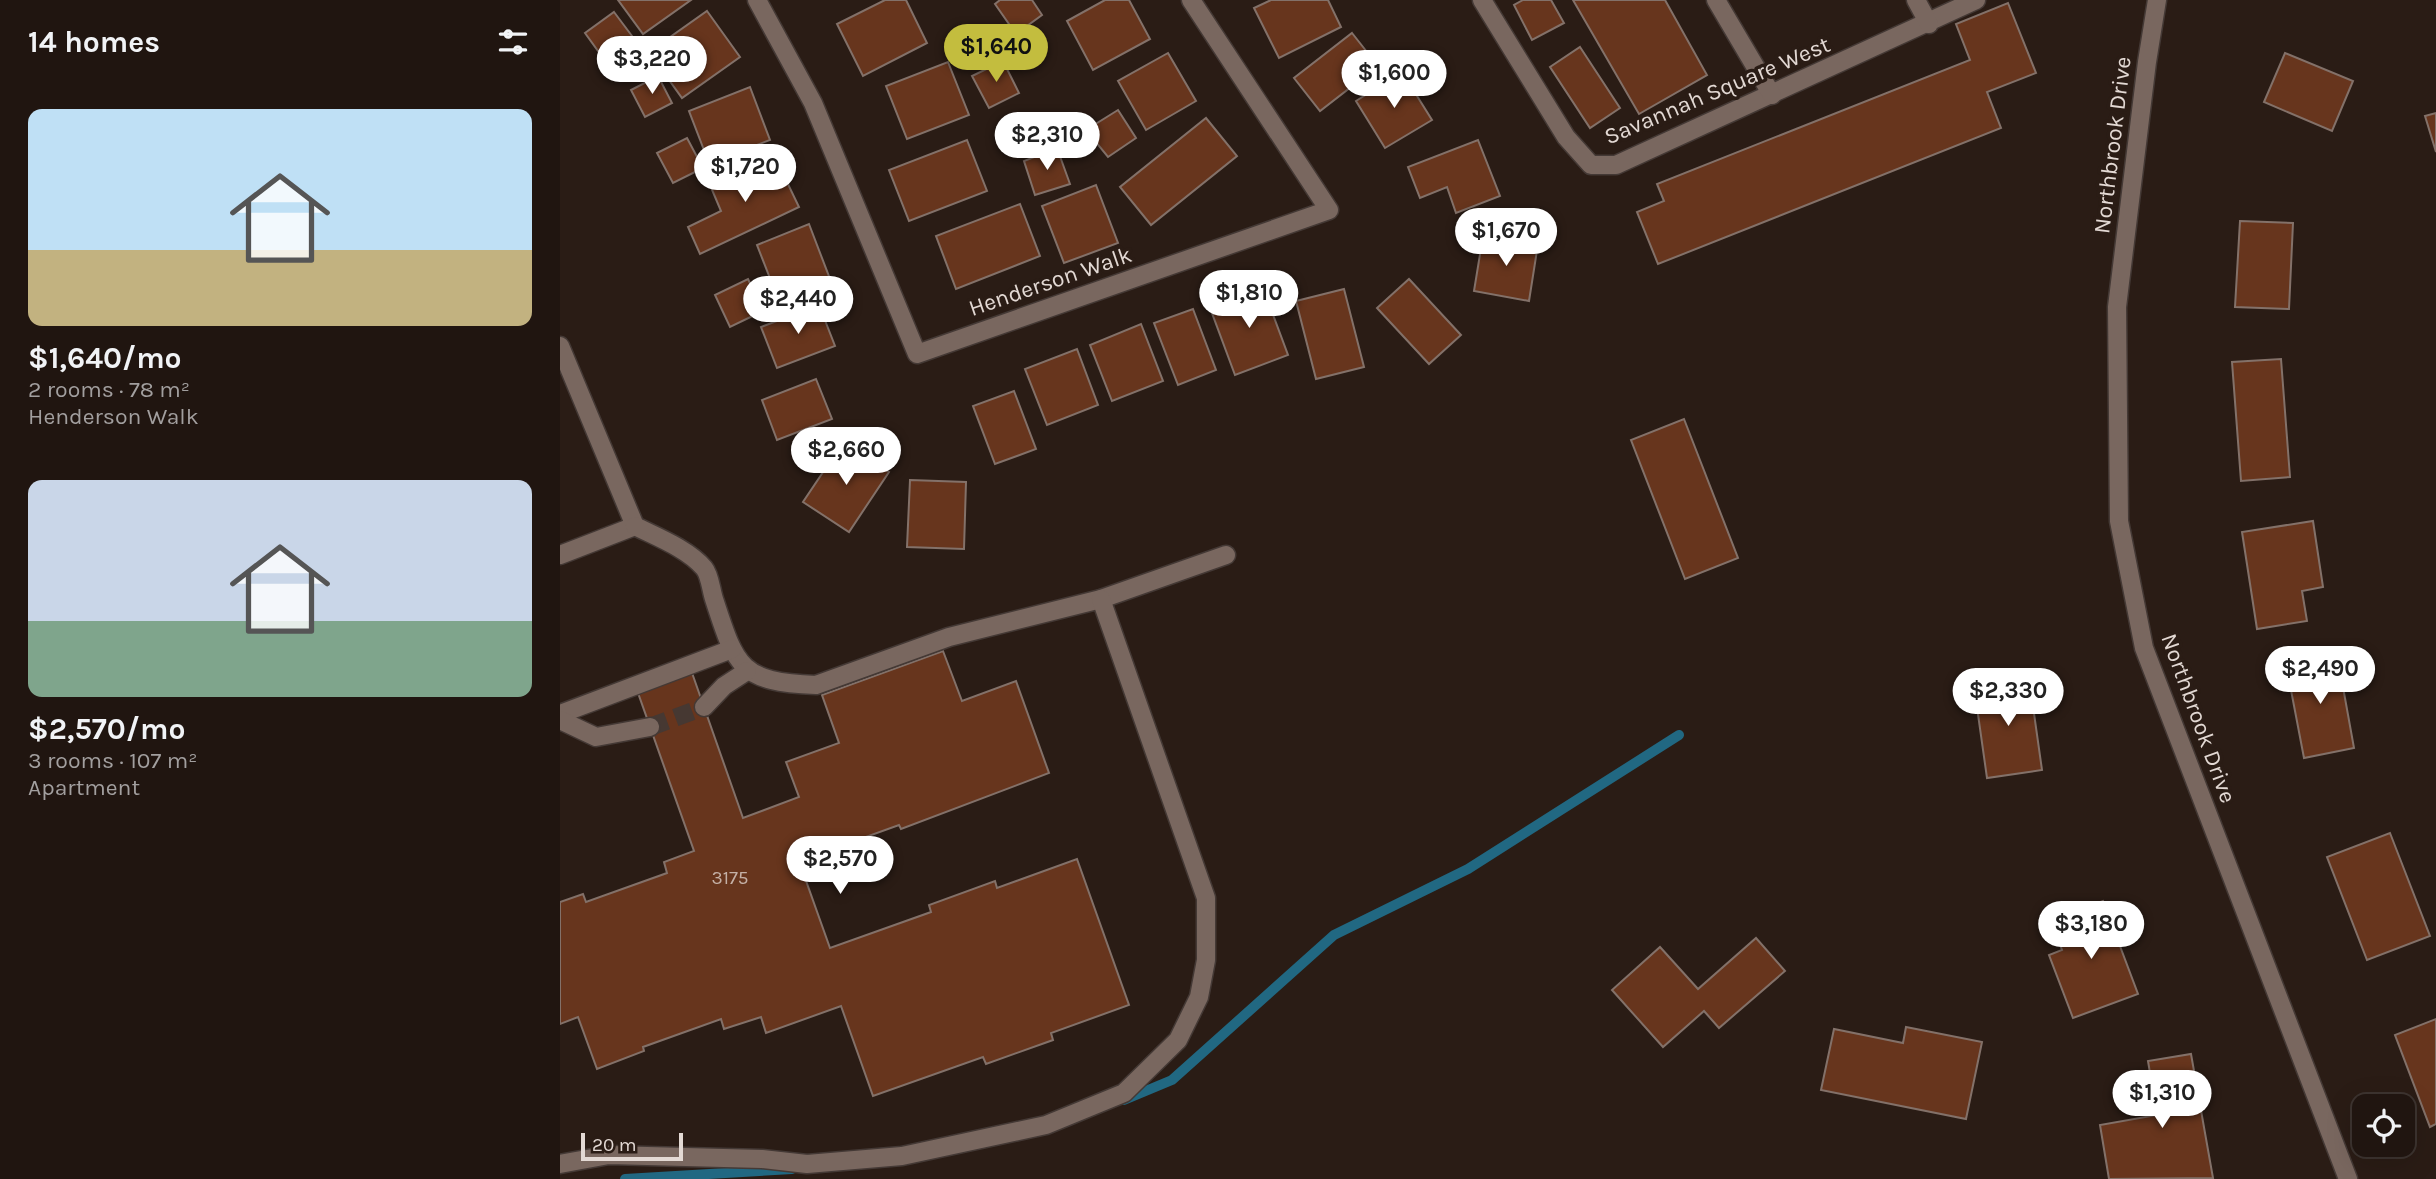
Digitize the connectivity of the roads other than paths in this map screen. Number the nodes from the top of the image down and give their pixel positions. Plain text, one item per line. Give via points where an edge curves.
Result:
1 (757, 0) edge
2 (1191, 0) edge
3 (1482, 0) edge
4 (1716, 0) edge
5 (1916, 0) edge
6 (1976, 0) edge
7 (2157, 0) edge
8 (1929, 24) junction
9 (1772, 95) junction
10 (560, 346) edge
11 (635, 526) junction
12 (560, 555) edge
13 (1226, 555) dead end
14 (1101, 599) junction
15 (732, 649) junction
16 (747, 671) junction
17 (704, 707) tunnel mouth
18 (560, 714) edge
19 (560, 720) edge
20 (650, 727) tunnel mouth
21 (560, 1164) edge
22 (2348, 1179) edge

1 - 2 street, Henderson Walk via 813,103 917,354 1329,209
3 - 9 street, Savannah Square West via 1566,137 1591,165 1616,166
4 - 9 street
5 - 8 street
6 - 8 street, Savannah Square West
7 - 22 street, Northbrook Drive via 2117,307 2119,521 2144,648
8 - 9 street, Savannah Square West
10 - 11 street
11 - 12 street
11 - 15 street via 705,569
13 - 14 street
14 - 16 street via 949,637 816,685 773,680
14 - 21 street via 1206,898 1206,960 1199,997 1178,1040 1124,1093 1046,1125 902,1156 807,1164 609,1155
15 - 16 street
15 - 18 street
16 - 17 street
19 - 20 street via 596,737

